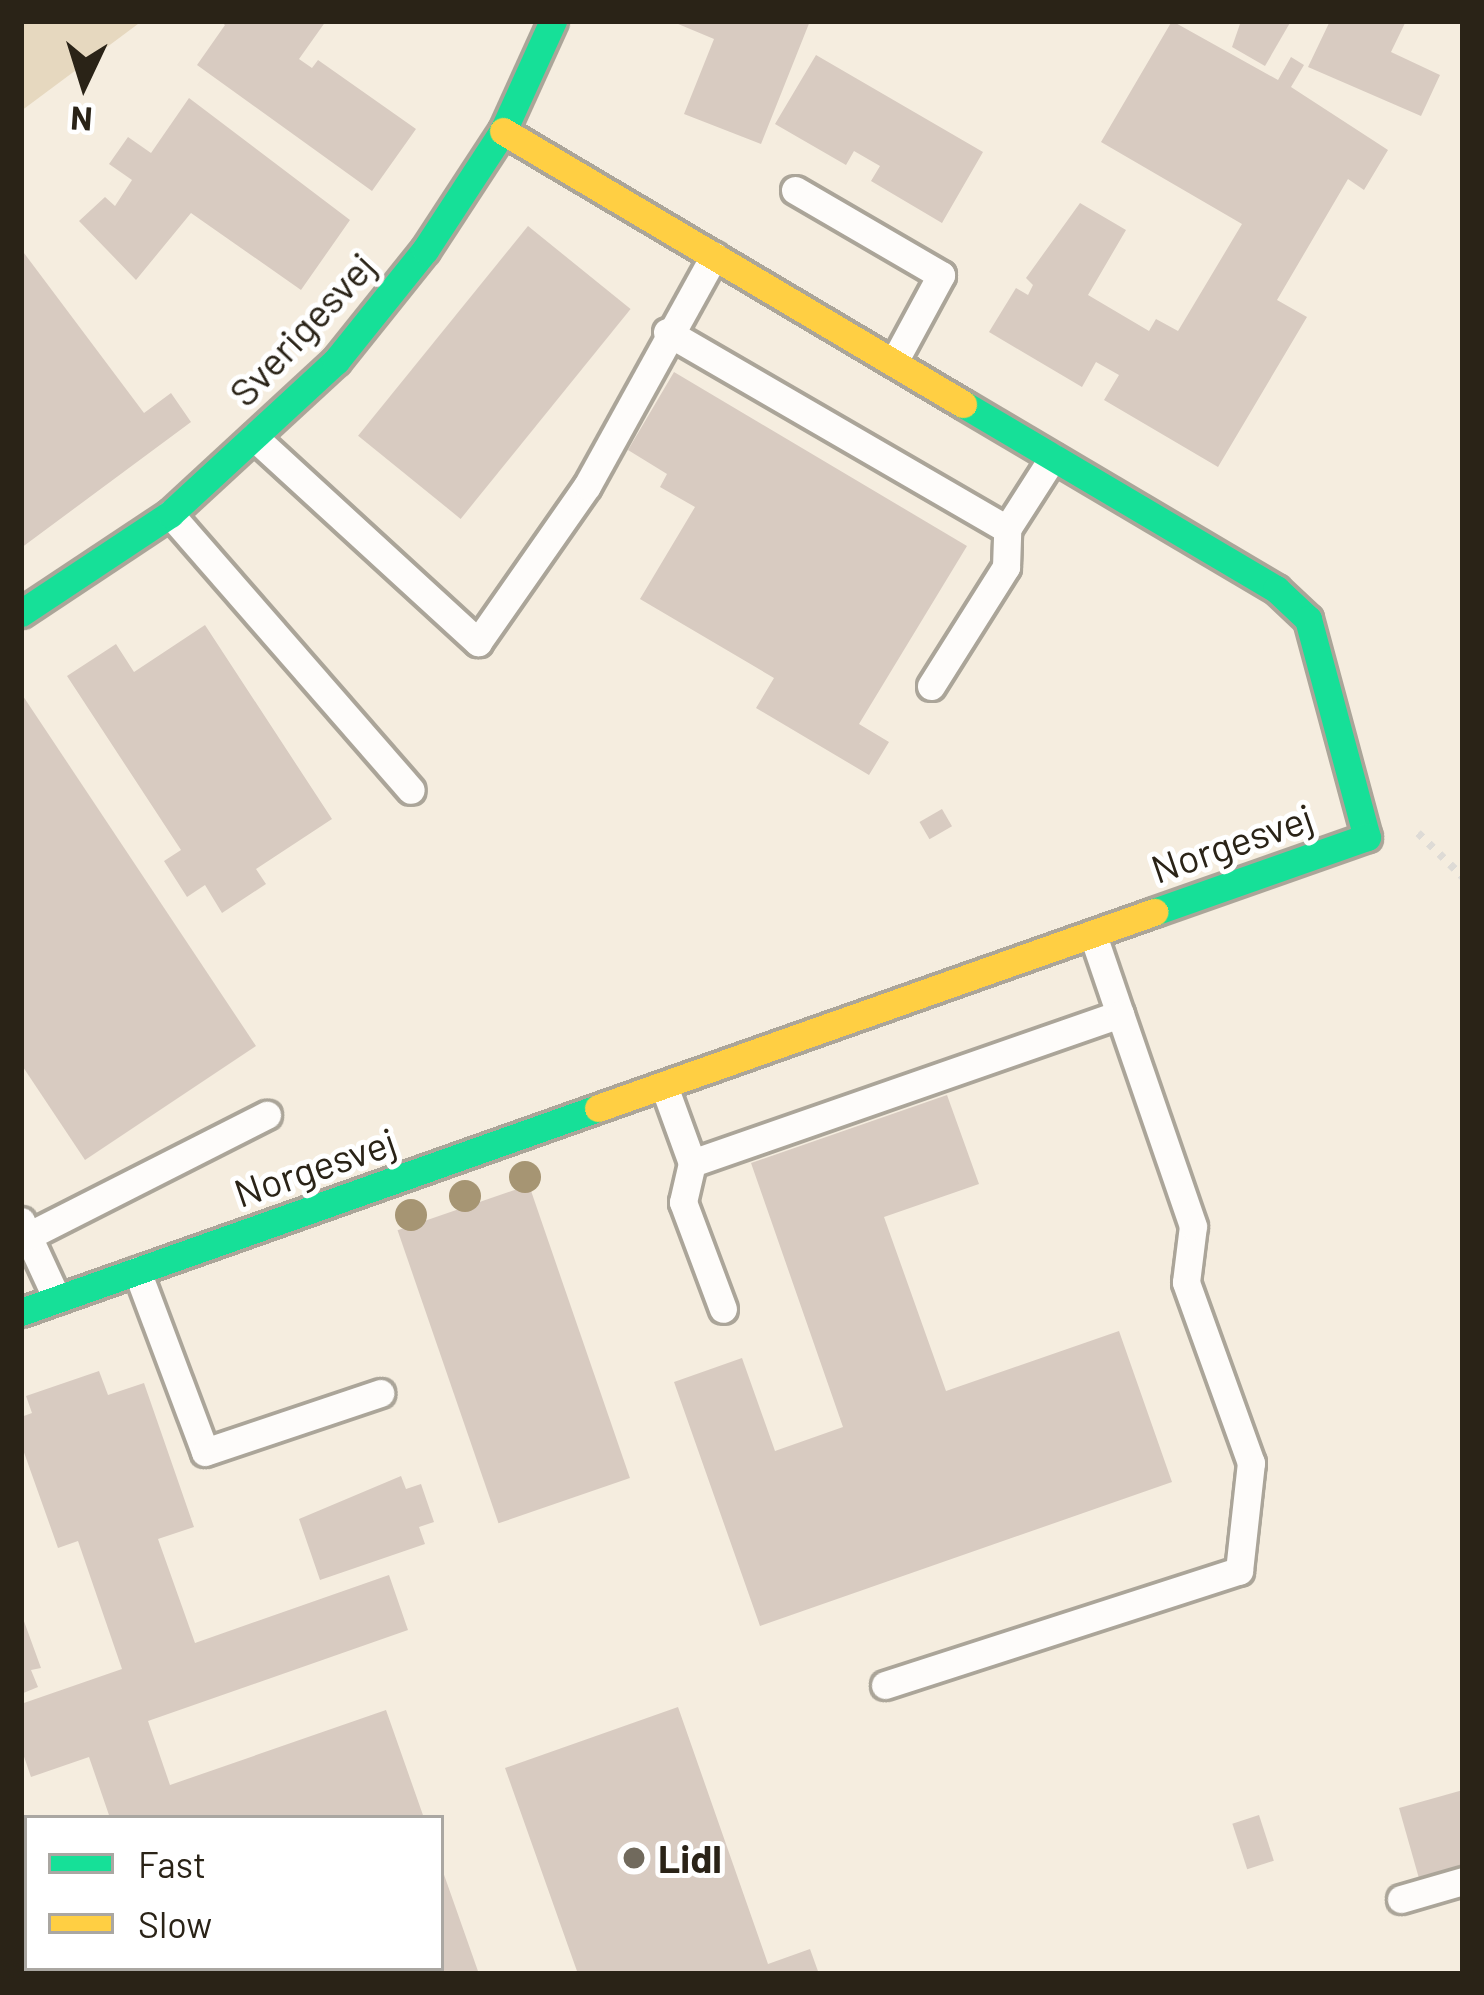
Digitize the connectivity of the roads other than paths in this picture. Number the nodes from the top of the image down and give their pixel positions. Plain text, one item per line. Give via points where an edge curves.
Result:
1 (553, 21) edge
2 (503, 131) junction
3 (795, 190) dead end
4 (714, 256) junction
5 (667, 332) junction
6 (894, 362) junction
7 (254, 437) junction
8 (1053, 457) junction
9 (170, 514) junction
10 (1006, 529) junction
11 (21, 613) edge
12 (931, 686) dead end
13 (411, 790) dead end
14 (1092, 934) junction
15 (1120, 1014) junction
16 (664, 1085) junction
17 (267, 1115) dead end
18 (692, 1163) junction
19 (24, 1228) edge
20 (137, 1271) junction
21 (57, 1299) junction
22 (724, 1309) dead end
23 (21, 1312) edge
24 (380, 1393) dead end
25 (885, 1684) dead end
26 (1463, 1881) edge
27 (1401, 1900) dead end

1 - 2 street, Sverigesvej
2 - 4 street, Norgesvej
2 - 7 street, Sverigesvej via 425,250 336,361
3 - 6 lane via 941,275
4 - 5 lane
4 - 6 street, Norgesvej
5 - 7 lane via 587,486 478,642
5 - 10 lane
6 - 8 street, Norgesvej
7 - 9 street, Sverigesvej
8 - 10 lane
8 - 14 street, Norgesvej via 1276,589 1308,619 1367,837
9 - 11 street, Sverigesvej
9 - 13 lane
10 - 12 lane via 1006,567
14 - 15 lane
14 - 16 street, Norgesvej
15 - 18 lane
15 - 25 lane via 1193,1226 1186,1282 1251,1463 1238,1571
16 - 18 lane
16 - 20 street, Norgesvej
17 - 19 lane
18 - 22 lane via 683,1202
19 - 21 lane
20 - 21 street, Norgesvej
20 - 24 lane via 205,1452
21 - 23 street, Norgesvej
26 - 27 lane

